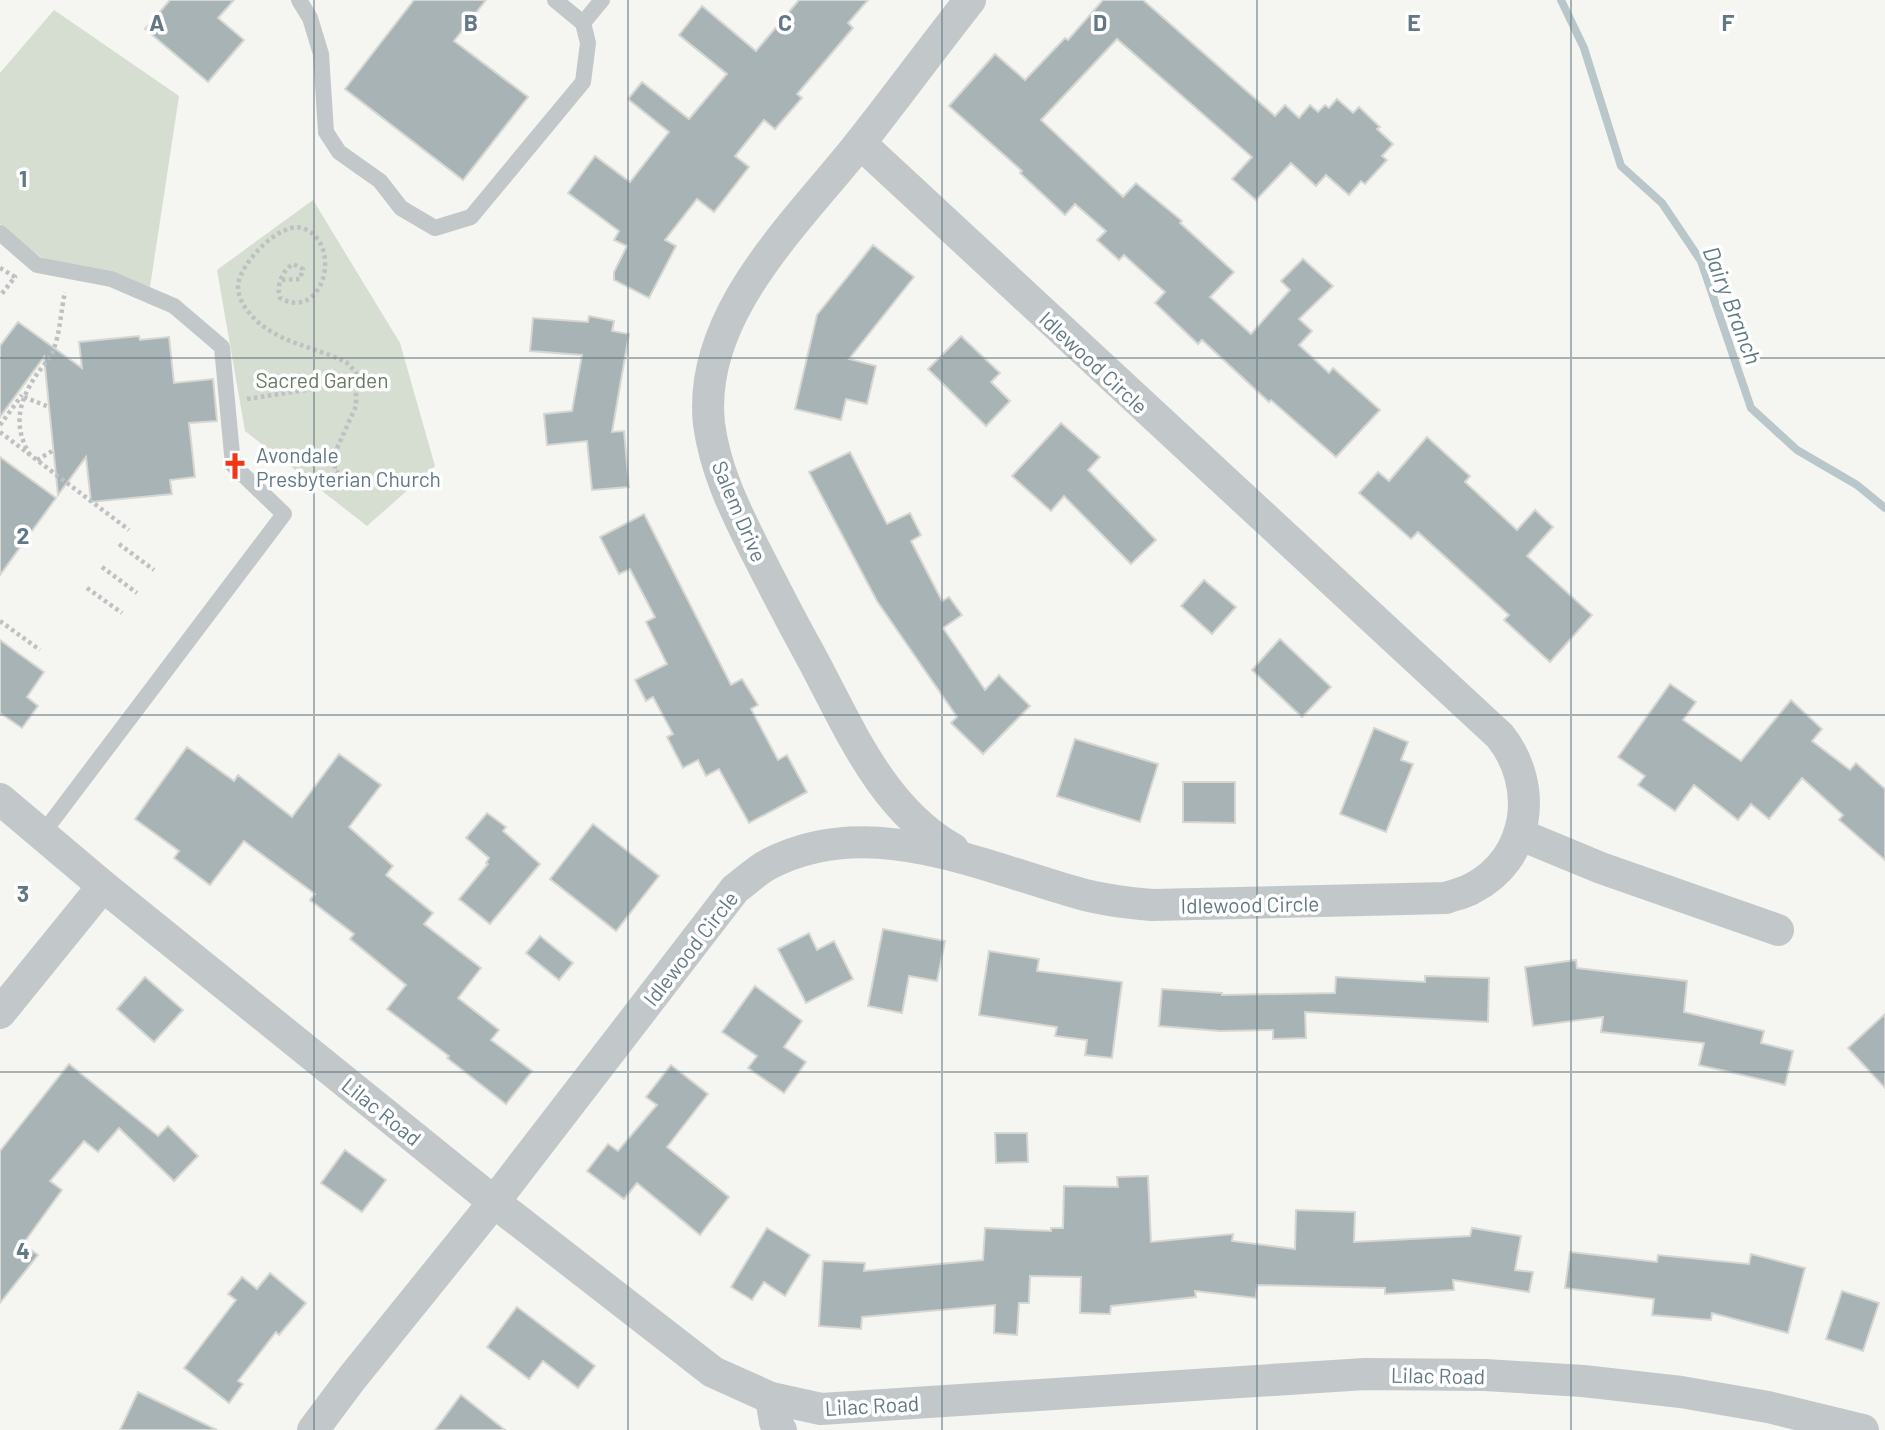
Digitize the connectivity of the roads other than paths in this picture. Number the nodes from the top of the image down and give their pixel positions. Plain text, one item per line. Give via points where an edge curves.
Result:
1 (299, 0) edge
2 (555, 0) edge
3 (602, 0) edge
4 (970, 0) edge
5 (583, 23) junction
6 (860, 143) junction
7 (0, 233) edge
8 (0, 799) edge
9 (43, 833) junction
10 (1519, 834) junction
11 (977, 863) junction
12 (103, 886) junction
13 (1778, 930) dead end
14 (0, 1013) edge
15 (494, 1202) junction
16 (771, 1398) junction
17 (313, 1430) edge
18 (781, 1430) edge
19 (1863, 1430) edge

1 - 5 lane via 321,54 326,132 338,152 380,181 401,208 435,228 471,218 583,82 588,43
2 - 5 lane
3 - 5 lane
4 - 6 street, Salem Drive
6 - 10 street, Idlewood Circle via 1500,736 1524,785
6 - 11 street, Salem Drive via 791,227 745,290 726,325 713,363 709,423 716,463 732,503 878,780 922,828
7 - 9 lane via 37,265 111,279 174,306 222,347 233,465 284,514
8 - 9 street, Lilac Road
9 - 12 street, Lilac Road
10 - 11 street, Idlewood Circle via 1494,873 1472,889 1446,898 1152,905 1081,894
10 - 13 street
11 - 15 street, Idlewood Circle via 890,843 839,842 767,865 735,889
12 - 14 street
12 - 15 street, Lilac Road
15 - 16 street, Lilac Road via 713,1372
15 - 17 street, Idlewood Circle
16 - 18 street
16 - 19 street, Lilac Road via 821,1409 1365,1374 1485,1375 1681,1392

